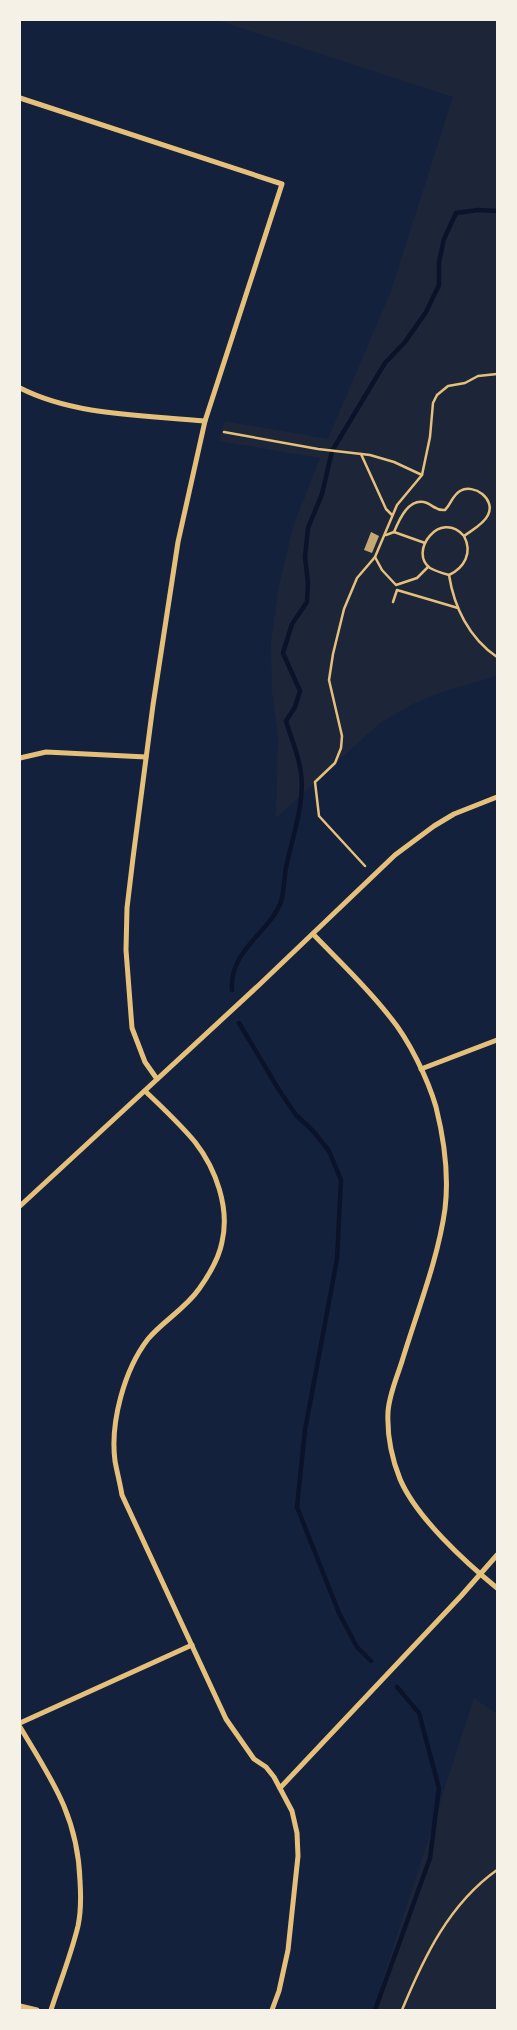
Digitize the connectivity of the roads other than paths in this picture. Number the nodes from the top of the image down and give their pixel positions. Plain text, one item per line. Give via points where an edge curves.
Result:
1 (20, 98) edge
2 (20, 388) edge
3 (204, 421) junction
4 (146, 757) junction
5 (20, 758) edge
6 (497, 797) edge
7 (313, 934) junction
8 (497, 1040) edge
9 (421, 1069) junction
10 (157, 1079) junction
11 (145, 1091) junction
12 (20, 1206) edge
13 (497, 1555) edge
14 (480, 1574) junction
15 (497, 1588) edge
16 (192, 1645) junction
17 (20, 1723) edge
18 (20, 1727) edge
19 (280, 1788) junction
20 (20, 2006) edge
21 (37, 2010) edge
22 (51, 2010) edge
23 (272, 2010) edge

1 - 3 street via 282,184
2 - 3 street via 42,400 77,408
3 - 4 street via 178,542
4 - 5 street via 46,752
4 - 10 street via 128,908 126,958 132,1028 145,1062
6 - 7 street via 454,814 434,826 378,871
7 - 9 street via 390,1016
7 - 10 street
8 - 9 street
9 - 14 street via 436,1107 446,1186 445,1209 435,1254 388,1412 391,1449 400,1479 416,1506
10 - 11 street
11 - 12 street
11 - 16 street via 195,1142 207,1159 223,1204 222,1242 214,1265 198,1290 148,1340 122,1391 115,1425 115,1460 122,1494
13 - 14 street
14 - 15 street
14 - 19 street
16 - 17 street
16 - 19 street via 226,1718 254,1759 266,1767
18 - 22 street via 66,1807 79,1857 81,1902 78,1925
19 - 23 street via 292,1811 298,1856 288,1950
20 - 21 street

